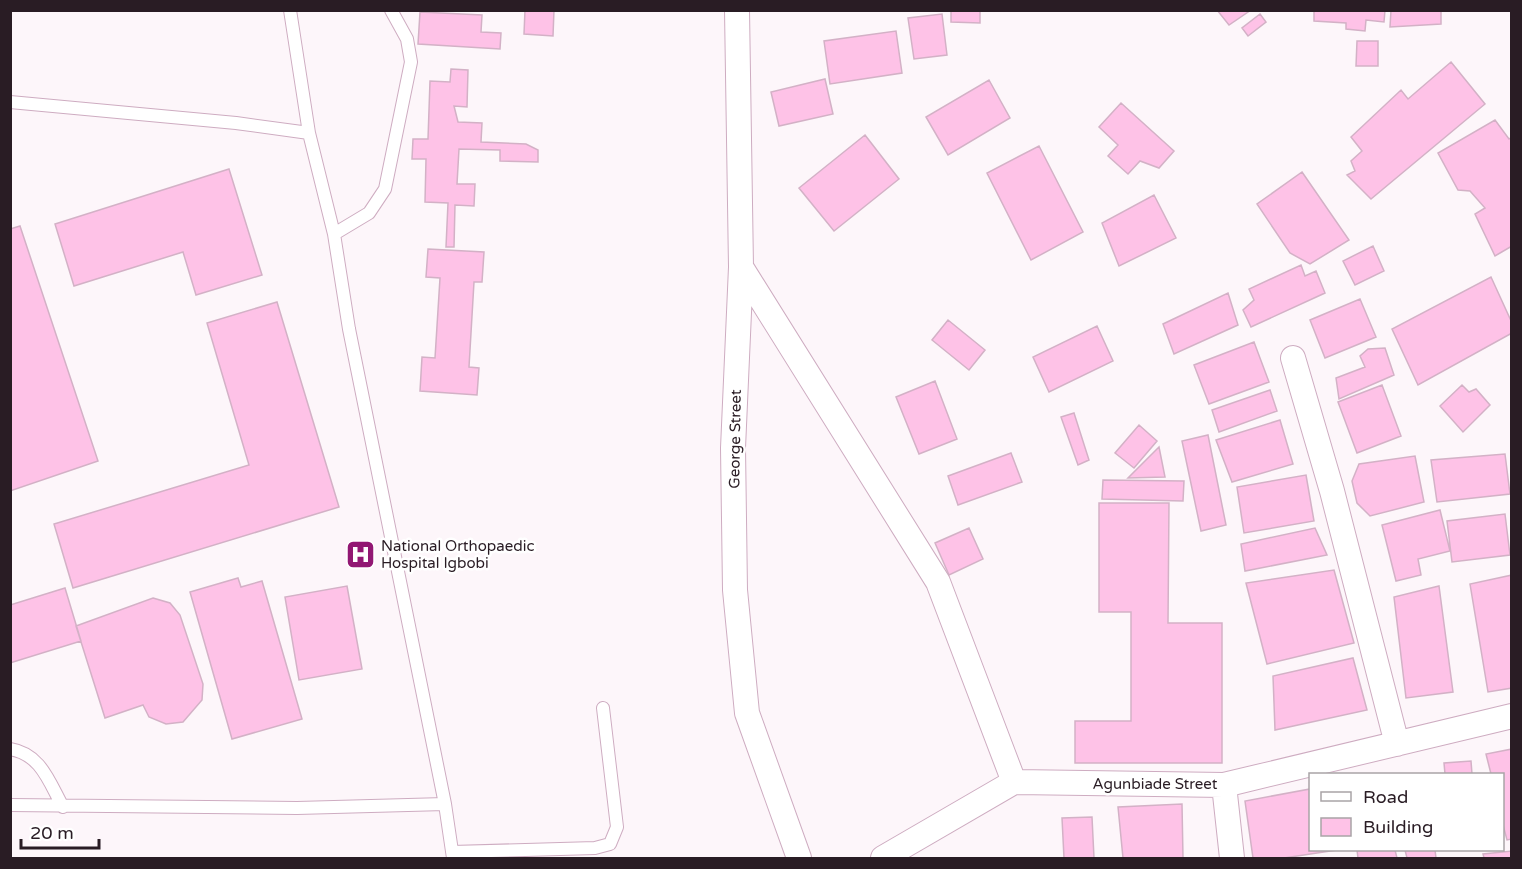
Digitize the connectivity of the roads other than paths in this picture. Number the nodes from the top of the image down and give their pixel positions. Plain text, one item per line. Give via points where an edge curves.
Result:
1 (290, 10) edge
2 (391, 10) edge
3 (737, 10) edge
4 (10, 102) edge
5 (309, 132) junction
6 (334, 234) junction
7 (741, 267) junction
8 (1293, 358) dead end
9 (603, 708) dead end
10 (1512, 716) edge
11 (1397, 744) junction
12 (10, 749) edge
13 (1014, 782) junction
14 (1224, 784) junction
15 (445, 804) junction
16 (10, 805) edge
17 (63, 807) junction
18 (453, 855) edge
19 (799, 858) edge
20 (883, 858) edge
21 (1232, 858) edge

1 - 5 lane
2 - 6 lane via 407,39 411,62 385,189 369,213
3 - 7 street, George Street
4 - 5 lane
5 - 6 lane
6 - 15 lane via 351,341
7 - 13 street via 938,582
7 - 19 street, George Street via 734,448 737,612 747,713
8 - 11 street via 1332,491
9 - 18 lane via 616,827 610,844
10 - 11 street, Agunbiade Street
11 - 14 street, Agunbiade Street
12 - 17 lane via 24,751 37,760
13 - 14 street, Agunbiade Street
13 - 20 street
14 - 21 street
15 - 17 lane
15 - 18 lane
16 - 17 lane

